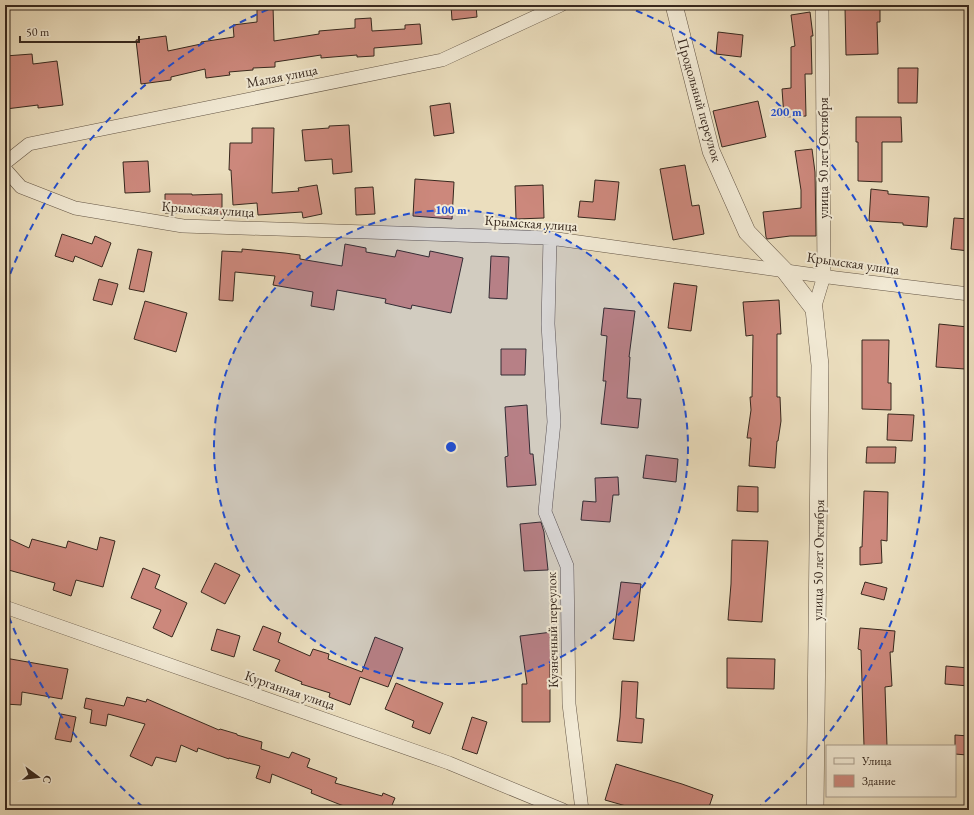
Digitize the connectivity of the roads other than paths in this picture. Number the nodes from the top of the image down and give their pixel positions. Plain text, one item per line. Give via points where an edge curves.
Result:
1 (561, 5) edge
2 (674, 5) edge
3 (822, 5) edge
4 (5, 163) edge
5 (5, 169) edge
6 (550, 238) junction
7 (784, 270) junction
8 (824, 276) junction
9 (969, 294) edge
10 (814, 309) junction
11 (5, 607) edge
12 (563, 810) edge
13 (582, 810) edge
14 (815, 810) edge

1 - 4 street, Малая улица via 442,60 29,144
2 - 7 street, Продольный переулок via 711,151 747,232
3 - 8 street, улица 50 лет Октября
5 - 6 street, Крымская улица via 21,187 75,208 183,226
6 - 7 street, Крымская улица
6 - 13 street, Кузнечный переулок via 548,324 554,422 545,512 567,566 569,704
7 - 8 street, Крымская улица
7 - 10 street
8 - 9 street, Крымская улица
8 - 10 street, улица 50 лет Октября
10 - 14 street, улица 50 лет Октября via 820,365
11 - 12 street, Курганная улица via 449,763

